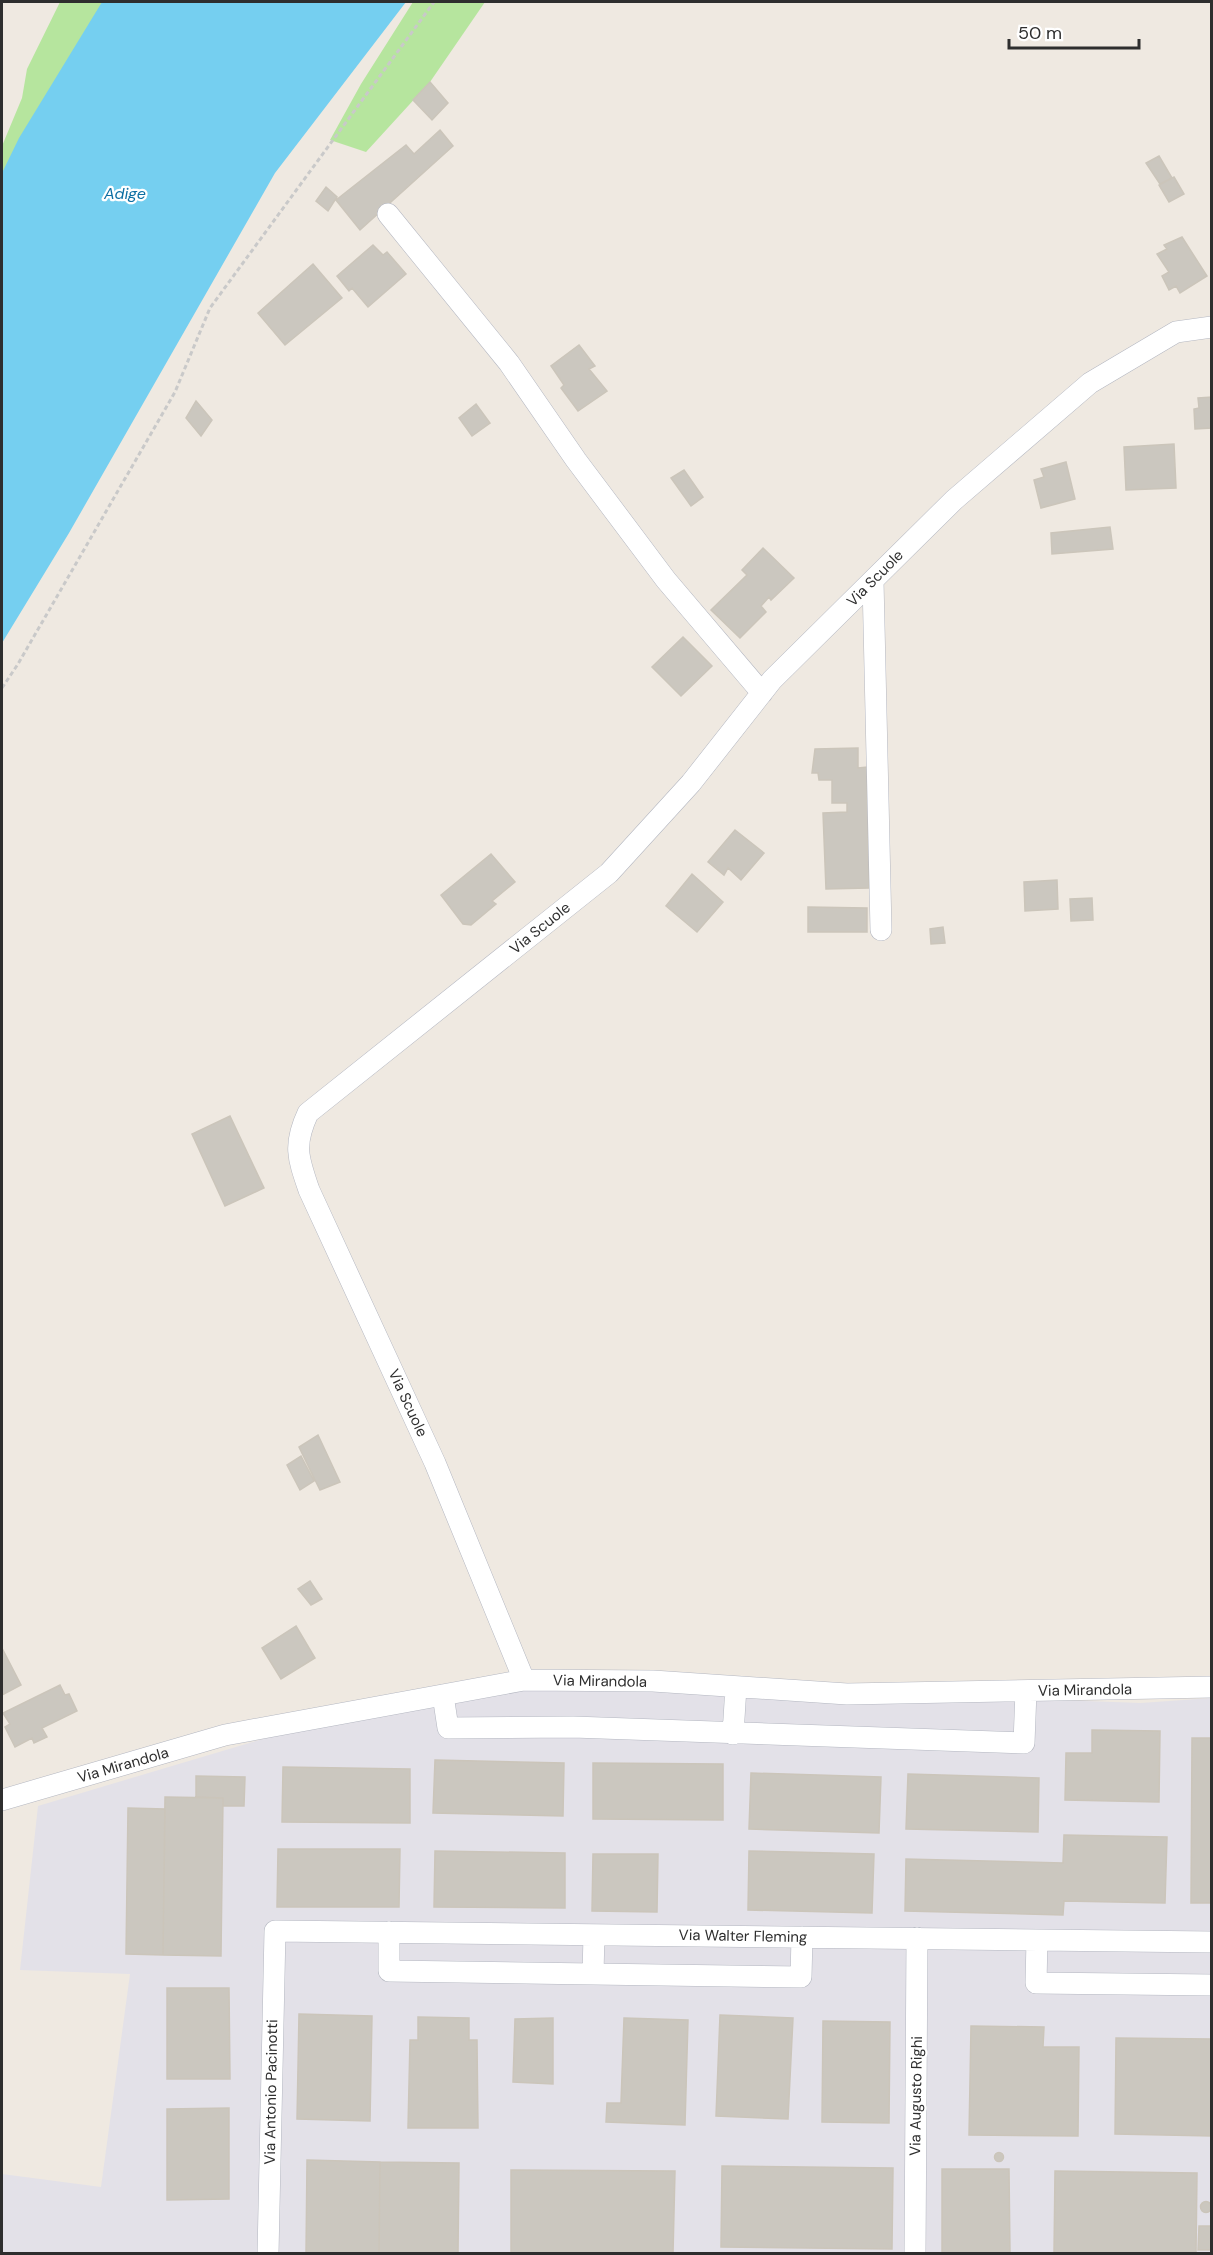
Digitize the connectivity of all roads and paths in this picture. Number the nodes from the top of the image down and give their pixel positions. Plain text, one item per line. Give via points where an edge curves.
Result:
1 (434, 2) edge
2 (388, 214) dead end
3 (1212, 327) edge
4 (873, 581) junction
5 (2, 688) edge
6 (762, 693) junction
7 (881, 930) dead end
8 (524, 1680) junction
9 (736, 1687) junction
10 (1212, 1687) edge
11 (1026, 1691) junction
12 (443, 1695) junction
13 (733, 1734) junction
14 (2, 1800) edge
15 (275, 1930) joint
16 (389, 1932) junction
17 (594, 1935) junction
18 (802, 1937) junction
19 (918, 1938) junction
20 (1037, 1940) junction
21 (1212, 1942) edge
22 (593, 1974) junction
23 (1212, 1985) edge
24 (268, 2253) edge
25 (915, 2253) edge

1 - 5 path via 210,308 175,392
2 - 6 street via 509,363 666,580
3 - 4 street, Via Scuole via 1176,332 1090,383 954,500
4 - 6 street, Via Scuole
4 - 7 street
6 - 8 street, Via Scuole via 691,783 609,873 308,1113 299,1133 299,1161 309,1190 435,1463
8 - 9 street, Via Mirandola via 653,1681
8 - 12 street, Via Mirandola
9 - 11 street, Via Mirandola via 848,1694
9 - 13 street
10 - 11 street, Via Mirandola
11 - 13 street via 1024,1743
12 - 13 street via 448,1728 573,1727
12 - 14 street, Via Mirandola via 225,1735
15 - 16 street, Via Walter Fleming
15 - 24 street, Via Antonio Pacinotti
16 - 17 street, Via Walter Fleming
16 - 22 street via 389,1971
17 - 18 street, Via Walter Fleming
17 - 22 street
18 - 19 street, Via Walter Fleming
18 - 22 street via 801,1977
19 - 20 street, Via Walter Fleming
19 - 25 street, Via Augusto Righi
20 - 21 street, Via Walter Fleming
20 - 23 street via 1036,1983

